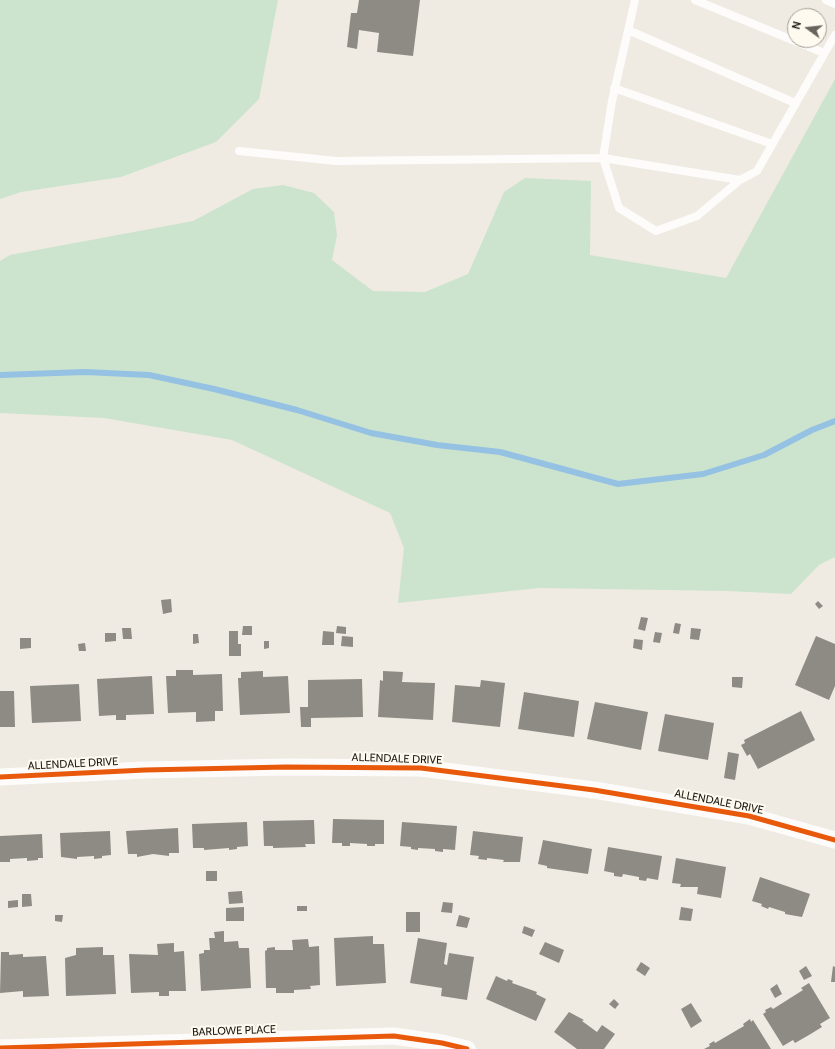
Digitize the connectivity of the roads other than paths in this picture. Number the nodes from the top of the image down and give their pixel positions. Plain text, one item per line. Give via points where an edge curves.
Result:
1 (635, 0) edge
2 (696, 0) edge
3 (826, 0) edge
4 (835, 4) edge
5 (628, 30) junction
6 (835, 35) edge
7 (824, 53) junction
8 (614, 88) junction
9 (795, 103) junction
10 (772, 144) junction
11 (239, 151) dead end
12 (603, 158) junction
13 (740, 180) junction
14 (0, 777) edge
15 (833, 835) edge
16 (0, 1048) edge
17 (467, 1049) edge

1 - 5 lane
2 - 7 lane
3 - 4 lane
5 - 8 lane
5 - 9 lane
6 - 7 lane
7 - 9 lane
8 - 10 lane
8 - 12 lane
9 - 10 lane
10 - 13 lane via 757,171
11 - 12 lane via 336,161
12 - 13 lane
12 - 13 lane via 620,208 656,231 697,216
14 - 15 street, ALLENDALE DRIVE via 153,770 421,768 594,790 749,816
16 - 17 street, BARLOWE PLACE via 394,1036

